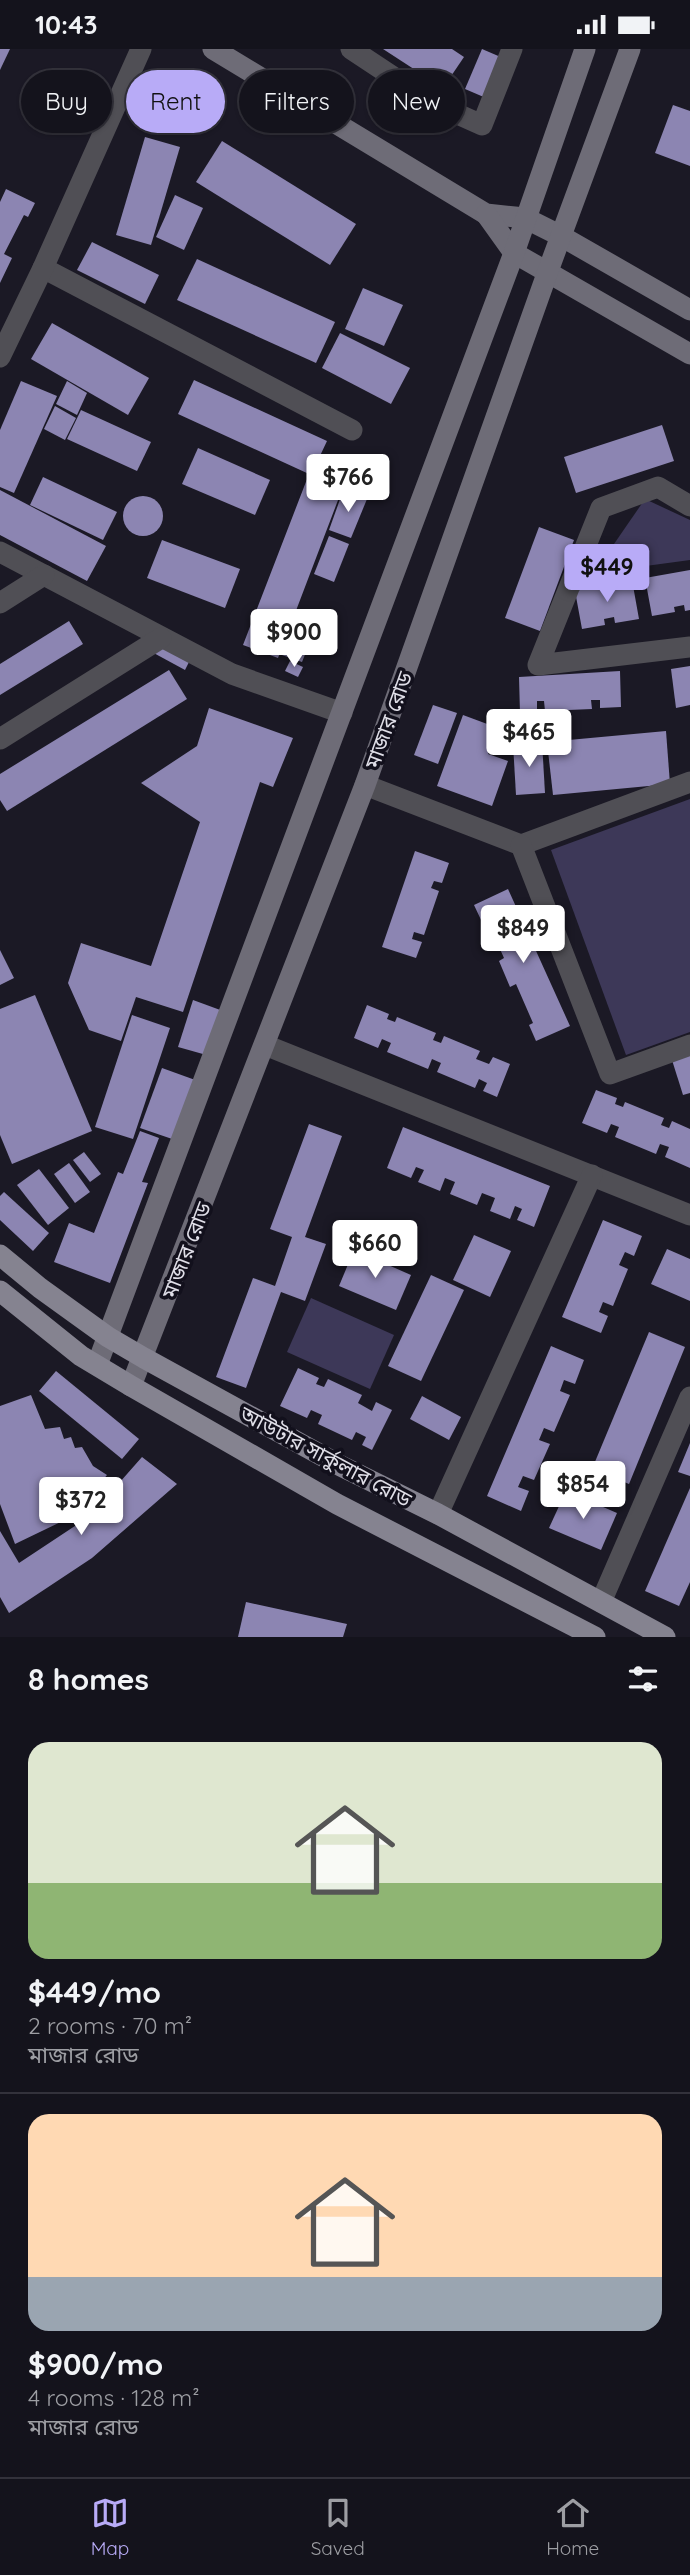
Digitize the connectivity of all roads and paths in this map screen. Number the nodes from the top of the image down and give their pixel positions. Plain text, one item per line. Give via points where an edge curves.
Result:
1 (141, 49) edge
2 (213, 49) edge
3 (351, 49) edge
4 (512, 49) edge
5 (585, 49) edge
6 (630, 49) edge
7 (374, 55) edge
8 (486, 214) junction
9 (526, 218) junction
10 (561, 236) junction
11 (514, 253) junction
12 (43, 268) junction
13 (548, 271) junction
14 (690, 310) edge
15 (690, 354) edge
16 (0, 357) edge
17 (352, 431) dead end
18 (690, 506) edge
19 (0, 552) edge
20 (44, 575) junction
21 (0, 603) edge
22 (161, 638) junction
23 (690, 646) edge
24 (342, 713) junction
25 (0, 739) edge
26 (690, 782) edge
27 (365, 785) junction
28 (521, 845) junction
29 (265, 1045) junction
30 (690, 1045) edge
31 (592, 1175) junction
32 (690, 1215) edge
33 (0, 1255) edge
34 (0, 1291) edge
35 (108, 1337) junction
36 (144, 1358) junction
37 (97, 1365) junction
38 (131, 1386) junction
39 (690, 1397) edge
40 (438, 1514) junction
41 (601, 1602) junction
42 (595, 1637) edge
43 (665, 1637) edge

1 - 12 street
2 - 8 main road
3 - 7 street
4 - 7 street via 482,125 444,109
5 - 9 main road, মাজার রোড
6 - 10 main road, মাজার রোড
8 - 9 main road
8 - 11 main road
9 - 10 main road
9 - 11 main road, মাজার রোড
10 - 13 main road, মাজার রোড
10 - 14 main road
11 - 13 main road
11 - 24 main road, মাজার রোড
12 - 16 street
12 - 17 street
13 - 15 main road
13 - 27 main road, মাজার রোড
18 - 23 street via 658,487 601,508 538,665
19 - 20 street
20 - 21 street
20 - 22 street
22 - 24 street via 232,674
22 - 25 street
24 - 35 main road, মাজার রোড
26 - 28 street
27 - 28 street
27 - 29 main road, মাজার রোড
28 - 30 street via 610,1074
29 - 31 street
29 - 36 main road, মাজার রোড
31 - 32 street
31 - 40 street
33 - 35 main road, আউটার সার্কুলার রোড
34 - 37 main road, আউটার সার্কুলার রোড
35 - 36 main road, আউটার সার্কুলার রোড
35 - 37 main road, মাজার রোড
36 - 38 main road, মাজার রোড
36 - 40 main road, আউটার সার্কুলার রোড
37 - 38 main road, আউটার সার্কুলার রোড
38 - 42 main road, আউটার সার্কুলার রোড via 337,1504
39 - 41 street
40 - 41 main road, আউটার সার্কুলার রোড
41 - 43 main road, আউটার সার্কুলার রোড

